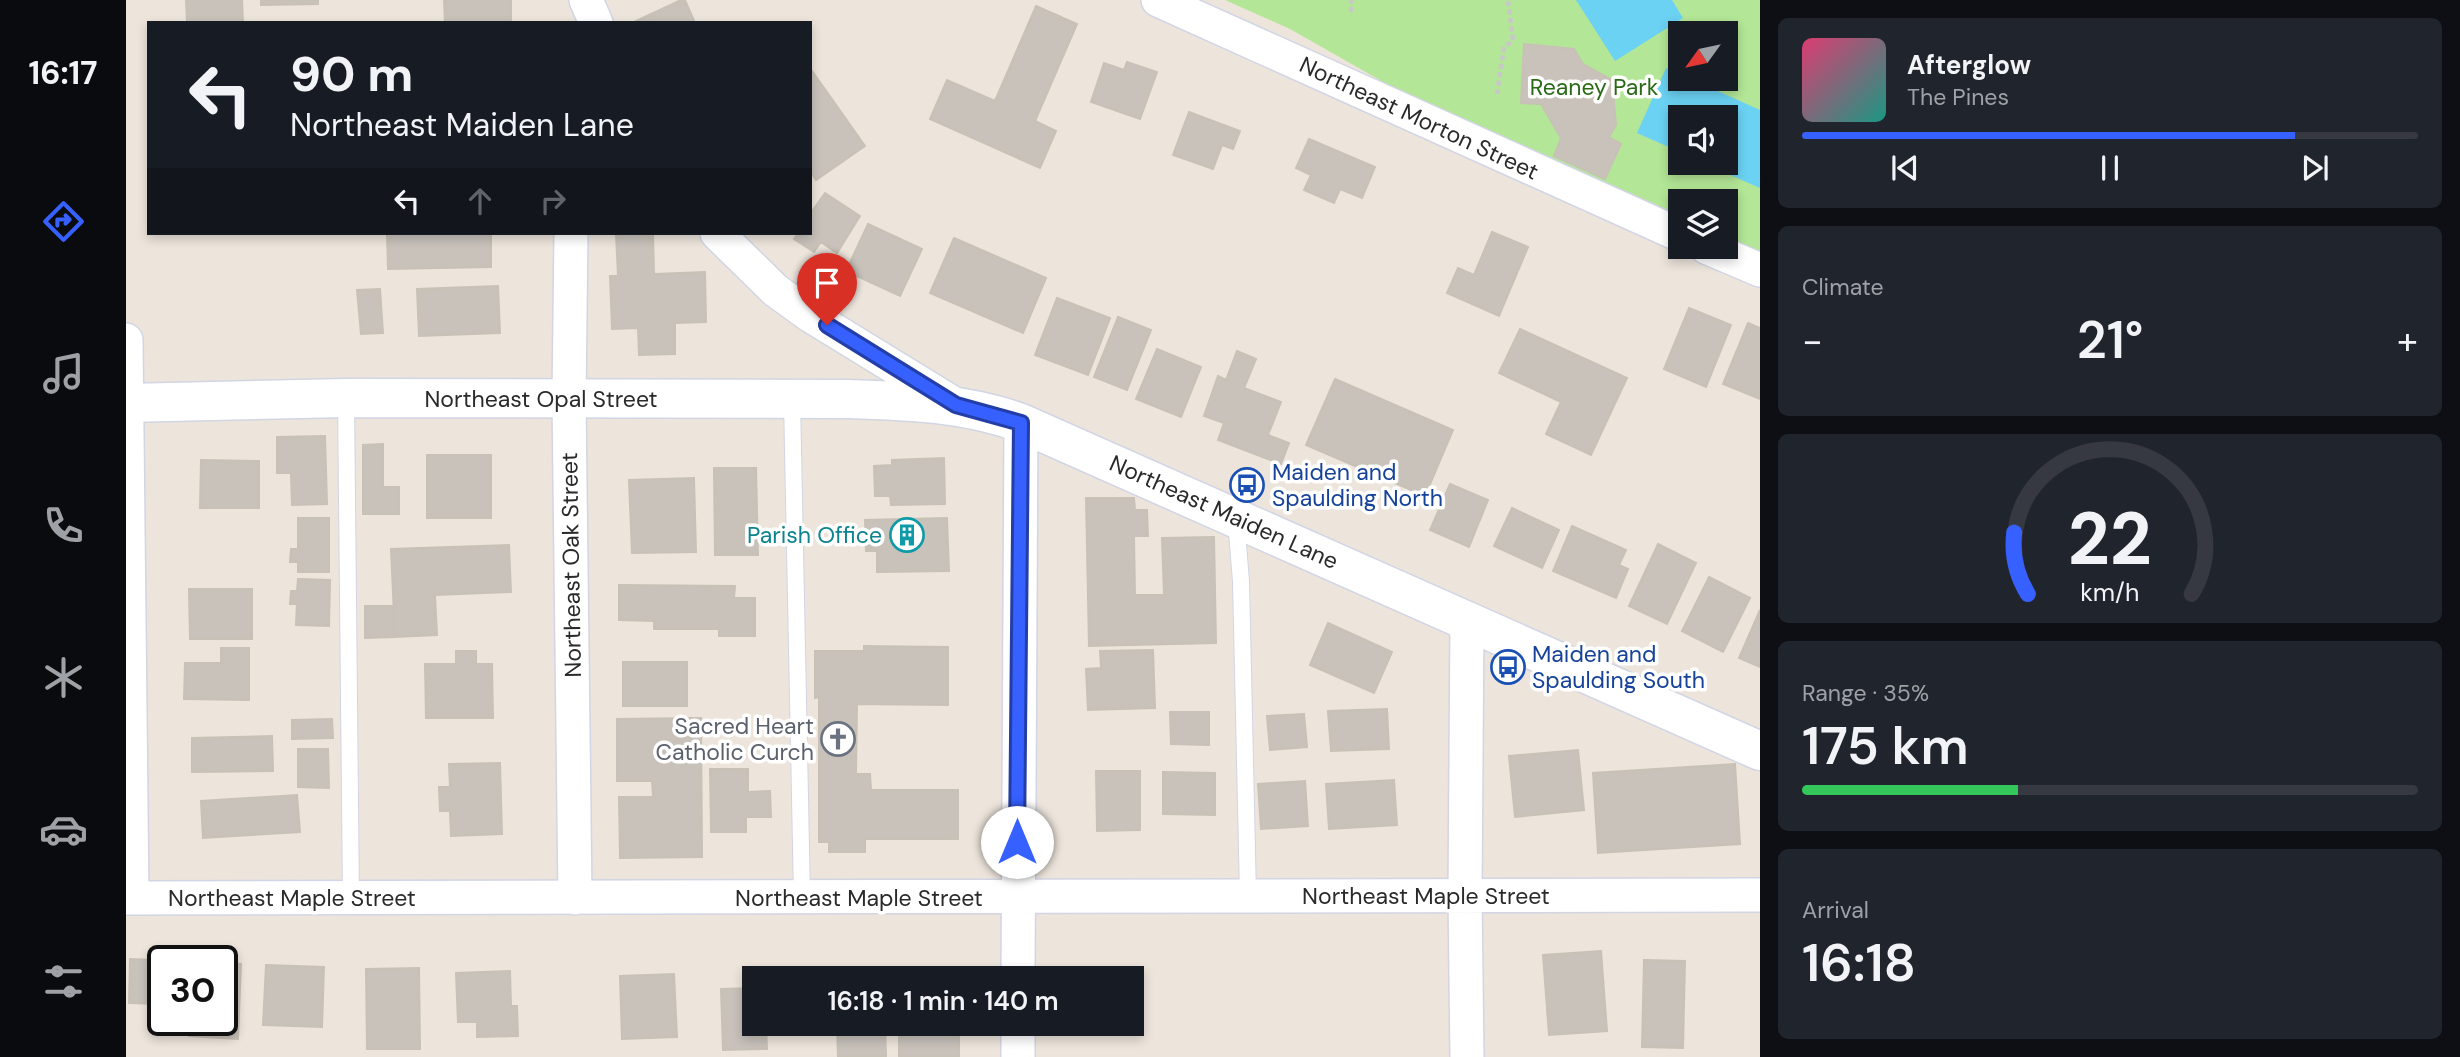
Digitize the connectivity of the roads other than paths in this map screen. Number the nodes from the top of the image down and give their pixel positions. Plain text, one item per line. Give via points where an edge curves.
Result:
1 (572, 0) edge
2 (586, 0) edge
3 (1158, 0) edge
4 (572, 21) edge
5 (595, 21) edge
6 (1668, 230) edge
7 (571, 235) edge
8 (719, 235) edge
9 (1733, 259) edge
10 (1760, 271) edge
11 (126, 340) edge
12 (346, 398) junction
13 (569, 399) junction
14 (792, 400) junction
15 (127, 403) edge
16 (956, 405) junction
17 (1021, 423) junction
18 (1236, 517) junction
19 (1467, 621) junction
20 (1760, 751) edge
21 (1760, 895) edge
22 (1248, 896) junction
23 (1465, 896) junction
24 (802, 897) junction
25 (129, 898) edge
26 (575, 898) junction
27 (1017, 898) junction
28 (351, 899) junction
29 (1018, 966) edge
30 (1018, 1036) edge
31 (1018, 1057) edge
32 (1467, 1057) edge

1 - 4 street
2 - 5 street
3 - 6 street, Northeast Morton Street
7 - 13 street, Northeast Oak Street
8 - 16 street, Northeast Maiden Lane via 775,290 811,316
9 - 10 street
11 - 15 street
12 - 13 street, Northeast Opal Street
12 - 15 street, Northeast Opal Street
12 - 28 lane
13 - 14 street, Northeast Opal Street
13 - 26 street, Northeast Oak Street
14 - 16 street, Northeast Opal Street
14 - 24 lane
15 - 25 street
16 - 17 street, Northeast Maiden Lane
17 - 18 street, Northeast Maiden Lane
17 - 27 street
18 - 19 street, Northeast Maiden Lane
18 - 22 lane
19 - 20 street, Northeast Maiden Lane
19 - 23 street
21 - 23 street, Northeast Maple Street
22 - 23 street, Northeast Maple Street
22 - 27 street, Northeast Maple Street
23 - 32 street
24 - 26 street, Northeast Maple Street
24 - 27 street, Northeast Maple Street
25 - 28 street, Northeast Maple Street
26 - 28 street, Northeast Maple Street
27 - 29 street
30 - 31 street

